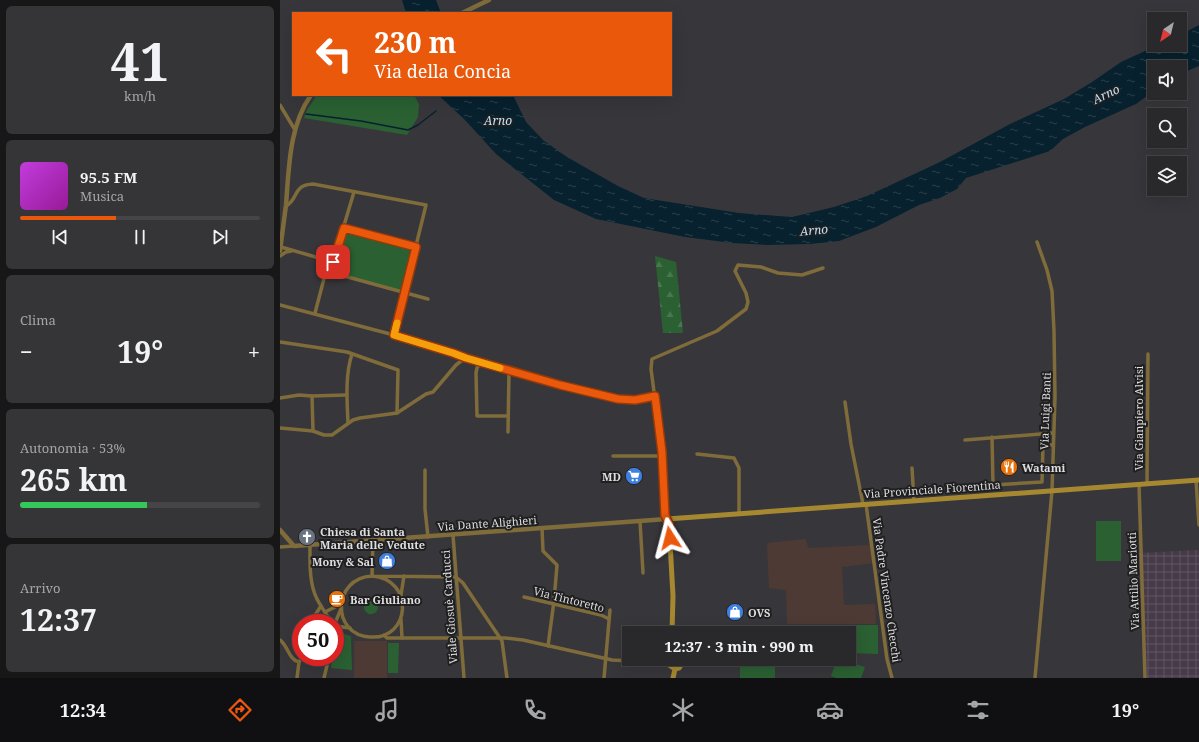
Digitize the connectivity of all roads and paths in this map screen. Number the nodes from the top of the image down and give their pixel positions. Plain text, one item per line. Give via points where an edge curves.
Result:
1 (489, 0) edge
2 (464, 12) edge
3 (310, 96) edge
4 (280, 106) edge
5 (295, 130) junction
6 (354, 192) junction
7 (286, 206) junction
8 (280, 212) edge
9 (344, 228) junction
10 (1037, 242) dead end
11 (416, 247) junction
12 (280, 249) edge
13 (292, 251) junction
14 (280, 256) edge
15 (333, 262) junction
16 (823, 268) dead end
17 (326, 271) junction
18 (404, 292) junction
19 (428, 299) dead end
20 (280, 305) edge
21 (315, 313) junction
22 (394, 335) junction
23 (280, 342) edge
24 (352, 354) junction
25 (1148, 354) dead end
26 (466, 358) junction
27 (481, 362) junction
28 (509, 370) junction
29 (346, 395) junction
30 (312, 396) junction
31 (655, 396) junction
32 (280, 398) edge
33 (845, 402) dead end
34 (397, 413) junction
35 (508, 416) junction
36 (348, 423) junction
37 (280, 428) edge
38 (313, 430) junction
39 (508, 432) dead end
40 (1053, 433) junction
41 (992, 437) junction
42 (965, 440) dead end
43 (1052, 445) junction
44 (697, 454) dead end
45 (613, 456) dead end
46 (662, 456) junction
47 (912, 468) dead end
48 (425, 470) dead end
49 (1198, 480) edge
50 (1147, 483) junction
51 (1138, 484) junction
52 (993, 485) junction
53 (1052, 491) junction
54 (994, 495) junction
55 (914, 501) junction
56 (864, 504) junction
57 (739, 513) junction
58 (667, 519) junction
59 (640, 521) junction
60 (1199, 525) edge
61 (542, 528) junction
62 (280, 530) edge
63 (453, 535) junction
64 (428, 537) junction
65 (373, 541) junction
66 (280, 546) edge
67 (294, 546) junction
68 (310, 546) junction
69 (643, 572) dead end
70 (372, 576) junction
71 (404, 576) junction
72 (456, 577) junction
73 (401, 596) junction
74 (524, 597) dead end
75 (554, 604) junction
76 (321, 606) junction
77 (341, 606) junction
78 (610, 610) dead end
79 (325, 612) joint
80 (316, 614) edge
81 (337, 614) edge
82 (401, 617) junction
83 (609, 619) junction
84 (672, 626) edge
85 (344, 627) edge
86 (350, 628) junction
87 (384, 635) junction
88 (402, 638) junction
89 (461, 638) junction
90 (500, 638) junction
91 (280, 640) edge
92 (548, 646) junction
93 (292, 658) edge
94 (606, 658) junction
95 (622, 660) edge
96 (298, 666) edge
97 (327, 666) edge
98 (670, 666) edge
99 (680, 666) edge
100 (675, 669) junction
101 (297, 678) edge
102 (324, 678) edge
103 (464, 678) edge
104 (507, 678) edge
105 (604, 678) edge
106 (673, 678) edge
107 (892, 678) edge
108 (1035, 678) edge
109 (1145, 678) edge

1 - 2 street
3 - 5 street via 303,106
4 - 5 street
5 - 7 street via 288,171
6 - 7 street via 313,184 305,185
6 - 9 street
6 - 11 street via 426,204
7 - 8 street
7 - 12 street
9 - 11 street
9 - 15 street
10 - 40 street, Via Luigi Banti via 1052,291 1055,397
11 - 18 street
12 - 13 street
13 - 14 street
13 - 15 street
15 - 17 street
16 - 31 street via 802,275 738,265 735,271 746,293 746,309 717,331 654,358 651,364
17 - 18 street
17 - 21 street
18 - 19 street
18 - 22 street
20 - 21 street
21 - 22 street
22 - 26 street
23 - 24 street
24 - 29 street
24 - 34 street via 398,370
25 - 50 street, Via Gianpiero Alvisi
26 - 27 street
26 - 34 street via 456,365 433,392
27 - 28 street
27 - 35 street via 476,373 476,416
28 - 31 street via 618,399 635,400
28 - 35 street
29 - 30 street
29 - 36 street
30 - 32 street
30 - 38 street
31 - 46 street
33 - 56 street, Via Padre Vincenzo Checchi
34 - 36 street via 360,418
35 - 39 street
36 - 38 street via 332,435
37 - 38 street
40 - 41 street
40 - 43 street, Via Luigi Banti
41 - 42 street
41 - 52 street
43 - 52 street via 1043,445 1042,482
43 - 53 street, Via Luigi Banti
44 - 57 street via 734,458 740,468
45 - 46 street
46 - 58 street
47 - 55 street
48 - 64 street
49 - 50 main road, Via Provinciale Fiorentina
49 - 60 street
50 - 51 main road, Via Provinciale Fiorentina
51 - 53 main road, Via Provinciale Fiorentina
51 - 109 street, Via Attilio Mariotti
52 - 54 street
53 - 54 main road, Via Provinciale Fiorentina
53 - 108 street, Via Luigi Banti
54 - 55 main road, Via Provinciale Fiorentina
55 - 56 main road, Via Provinciale Fiorentina
56 - 57 main road, Via Provinciale Fiorentina
56 - 107 street, Via Padre Vincenzo Checchi
57 - 58 main road, Via Provinciale Fiorentina
58 - 59 street, Via Dante Alighieri
58 - 84 main road via 673,596
59 - 61 street, Via Dante Alighieri
59 - 69 street
61 - 63 street, Via Dante Alighieri
61 - 75 street via 543,551 557,565
62 - 67 street
63 - 64 street, Via Dante Alighieri
63 - 72 street, Viale Giosuè Carducci
64 - 65 street, Via Dante Alighieri
65 - 68 street, Via Dante Alighieri
65 - 70 street
66 - 67 street
67 - 68 street, Via Dante Alighieri
68 - 76 street via 314,590
70 - 71 street
70 - 73 street via 391,582
70 - 77 street via 363,577 351,584 345,591
71 - 72 street
71 - 73 street
72 - 89 street, Viale Giosuè Carducci
72 - 90 street via 463,583
73 - 82 street
74 - 75 street, Via Tintoretto
75 - 83 street, Via Tintoretto
75 - 92 street
76 - 79 street
76 - 80 street
77 - 79 street
77 - 81 street
77 - 86 street via 344,619
78 - 83 street
82 - 87 street via 395,627
82 - 88 street
83 - 94 street
85 - 86 street
86 - 87 street via 366,637
87 - 88 street via 387,638
88 - 89 street
89 - 90 street
89 - 103 street, Viale Giosuè Carducci
90 - 92 street
90 - 104 street via 504,646
91 - 93 street
92 - 94 street
94 - 95 street
94 - 105 street
96 - 101 street
97 - 102 street
98 - 100 main road
99 - 100 main road
100 - 106 main road

